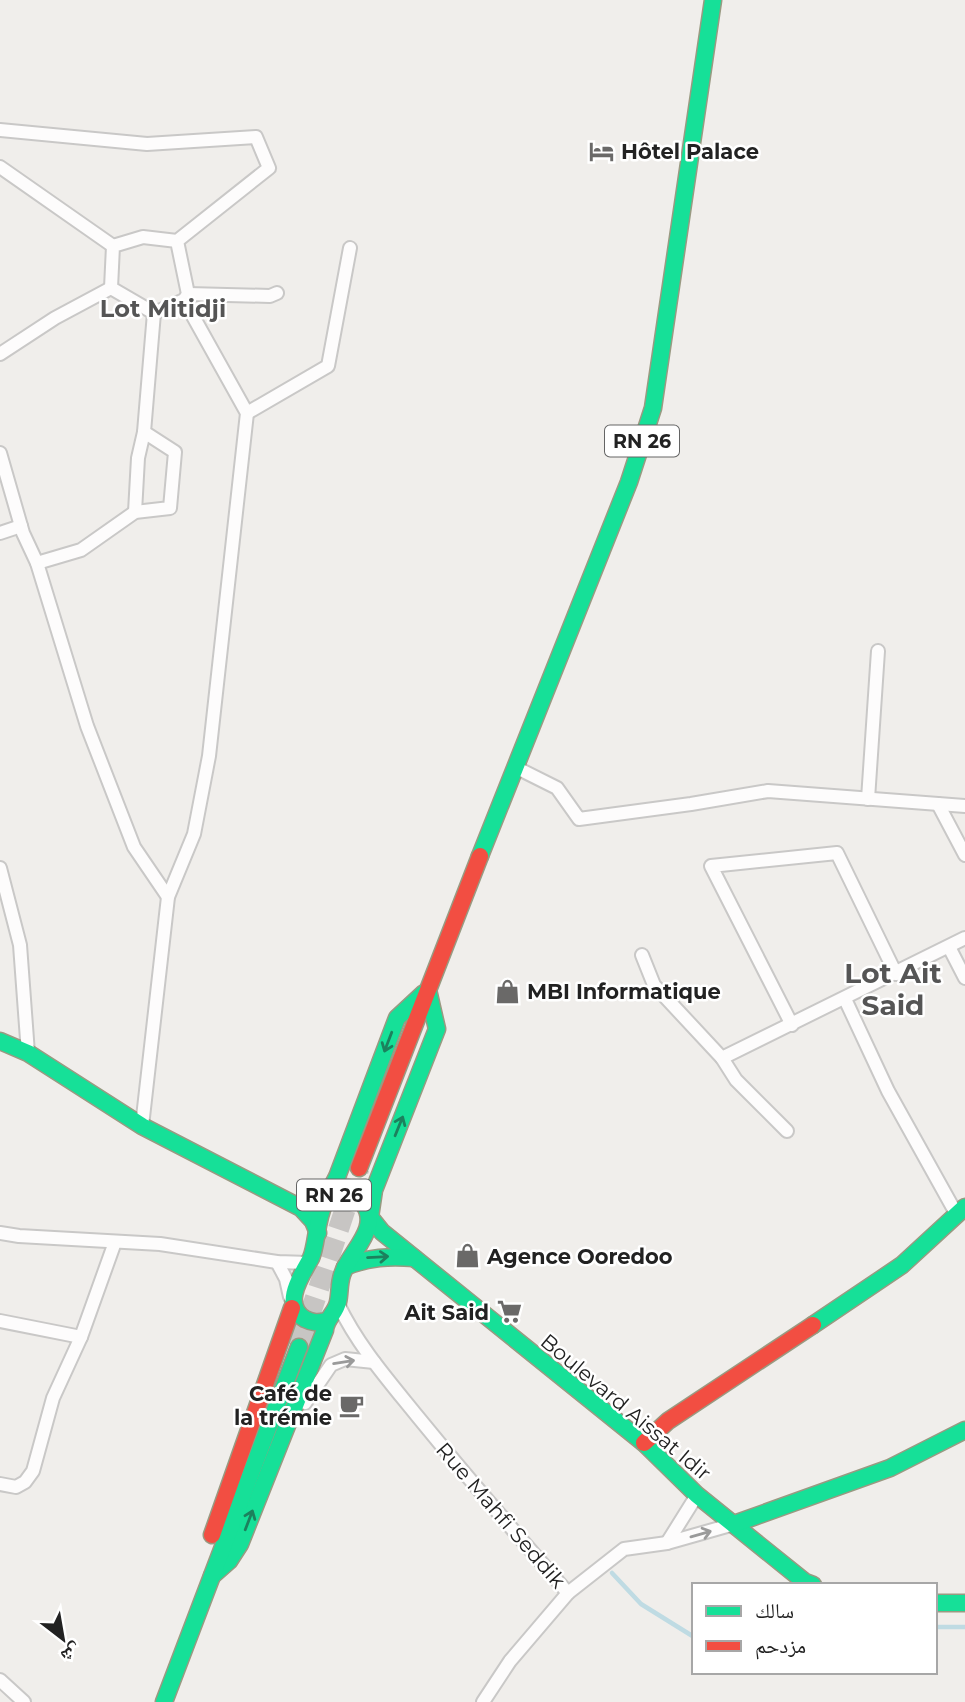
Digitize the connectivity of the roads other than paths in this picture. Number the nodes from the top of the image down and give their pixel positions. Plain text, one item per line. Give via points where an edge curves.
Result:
1 (713, 0) edge
2 (0, 130) edge
3 (0, 167) edge
4 (177, 241) junction
5 (113, 246) junction
6 (350, 248) dead end
7 (111, 288) junction
8 (277, 293) dead end
9 (186, 297) junction
10 (154, 313) junction
11 (0, 354) edge
12 (247, 413) junction
13 (144, 432) junction
14 (0, 453) edge
15 (135, 512) junction
16 (21, 526) junction
17 (0, 533) edge
18 (37, 563) junction
19 (878, 651) dead end
20 (515, 767) junction
21 (868, 799) junction
22 (938, 804) junction
23 (965, 806) edge
24 (965, 855) edge
25 (0, 868) edge
26 (168, 897) junction
27 (965, 938) edge
28 (949, 947) junction
29 (642, 955) dead end
30 (896, 974) junction
31 (965, 978) edge
32 (428, 989) junction
33 (845, 999) junction
34 (792, 1025) junction
35 (0, 1041) edge
36 (28, 1053) junction
37 (722, 1058) junction
38 (142, 1126) junction
39 (787, 1131) dead end
40 (359, 1168) tunnel mouth
41 (324, 1202) junction
42 (301, 1209) junction
43 (961, 1211) edge
44 (370, 1217) junction
45 (0, 1233) edge
46 (318, 1233) junction
47 (115, 1242) junction
48 (414, 1258) junction
49 (277, 1262) junction
50 (309, 1263) junction
51 (345, 1267) junction
52 (338, 1304) junction
53 (292, 1308) junction
54 (0, 1321) edge
55 (326, 1321) junction
56 (351, 1331) junction
57 (81, 1337) junction
58 (299, 1347) tunnel mouth
59 (374, 1362) junction
60 (964, 1434) edge
61 (644, 1443) junction
62 (275, 1452) junction
63 (0, 1485) edge
64 (697, 1495) junction
65 (734, 1524) junction
66 (667, 1543) junction
67 (212, 1576) junction
68 (808, 1583) edge
69 (568, 1593) junction
70 (937, 1603) edge
71 (965, 1603) edge
72 (0, 1680) edge
73 (24, 1702) edge
74 (164, 1702) edge
75 (483, 1702) edge

1 - 20 main road, RN 26 via 653,408 629,482
2 - 4 street via 147,144 256,137 269,169
3 - 5 street
4 - 5 street via 143,237
4 - 9 street
5 - 7 street
6 - 12 street via 328,366
7 - 10 street
7 - 11 street
8 - 9 street
9 - 10 street
9 - 12 street
10 - 13 street
12 - 26 street via 209,756 194,834
13 - 15 street
13 - 15 street via 175,452 170,508
14 - 16 street
15 - 18 street via 81,550
16 - 17 street
16 - 18 street
18 - 26 street via 87,726 134,847
19 - 21 street
20 - 21 street via 557,788 579,819 768,791
20 - 32 main road, RN 26
21 - 22 street
22 - 23 street
22 - 24 street
25 - 36 street via 20,945
26 - 38 street
27 - 28 street
28 - 30 street
28 - 31 street
29 - 37 street via 654,985
30 - 33 street
30 - 34 street via 836,853 711,866
32 - 40 main road, RN 26
32 -> 41 main road, RN 26 via 397,1018
44 -> 32 main road, RN 26 via 374,1189 437,1029
33 - 34 street
33 - 43 street via 888,1091
34 - 37 street
35 - 36 main road
36 - 38 main road
37 - 39 street via 736,1080
38 - 42 main road
41 - 42 main road
41 - 44 main road, RN 26 via 335,1194 352,1194 367,1207
41 - 46 main road, RN 26
42 - 46 main road
43 - 61 main road via 902,1265 668,1421
44 - 48 main road, Boulevard Aissat Idir
44 - 51 main road, RN 26 via 365,1236
45 - 47 street
46 - 50 main road, RN 26
47 - 49 street via 160,1244
47 - 57 street
51 -> 48 main road via 372,1256
48 - 61 main road, Boulevard Aissat Idir
49 - 50 street
49 - 53 street
50 - 53 main road, RN 26
51 - 52 main road, RN 26
52 - 55 main road, RN 26
52 - 56 street, Rue Mahfi Seddik
53 - 55 main road via 317,1324
53 - 67 main road, RN 26 via 213,1534
54 - 57 street
55 - 56 street
55 - 62 main road, RN 26
56 - 59 street, Rue Mahfi Seddik
57 - 63 street via 52,1398 33,1471 16,1487
58 - 67 main road, RN 26
62 -> 59 street via 331,1364 345,1359
59 - 69 street, Rue Mahfi Seddik
60 - 65 main road via 890,1468
61 - 64 main road, Boulevard Aissat Idir
67 -> 62 main road, RN 26 via 240,1544
64 - 65 main road, Boulevard Aissat Idir
64 - 66 street
66 -> 65 street
65 - 68 main road, Boulevard Aissat Idir
66 - 69 street via 624,1549
67 - 74 main road, RN 26
69 - 75 street, Rue Mahfi Seddik via 510,1661
70 - 71 main road
72 - 73 street

